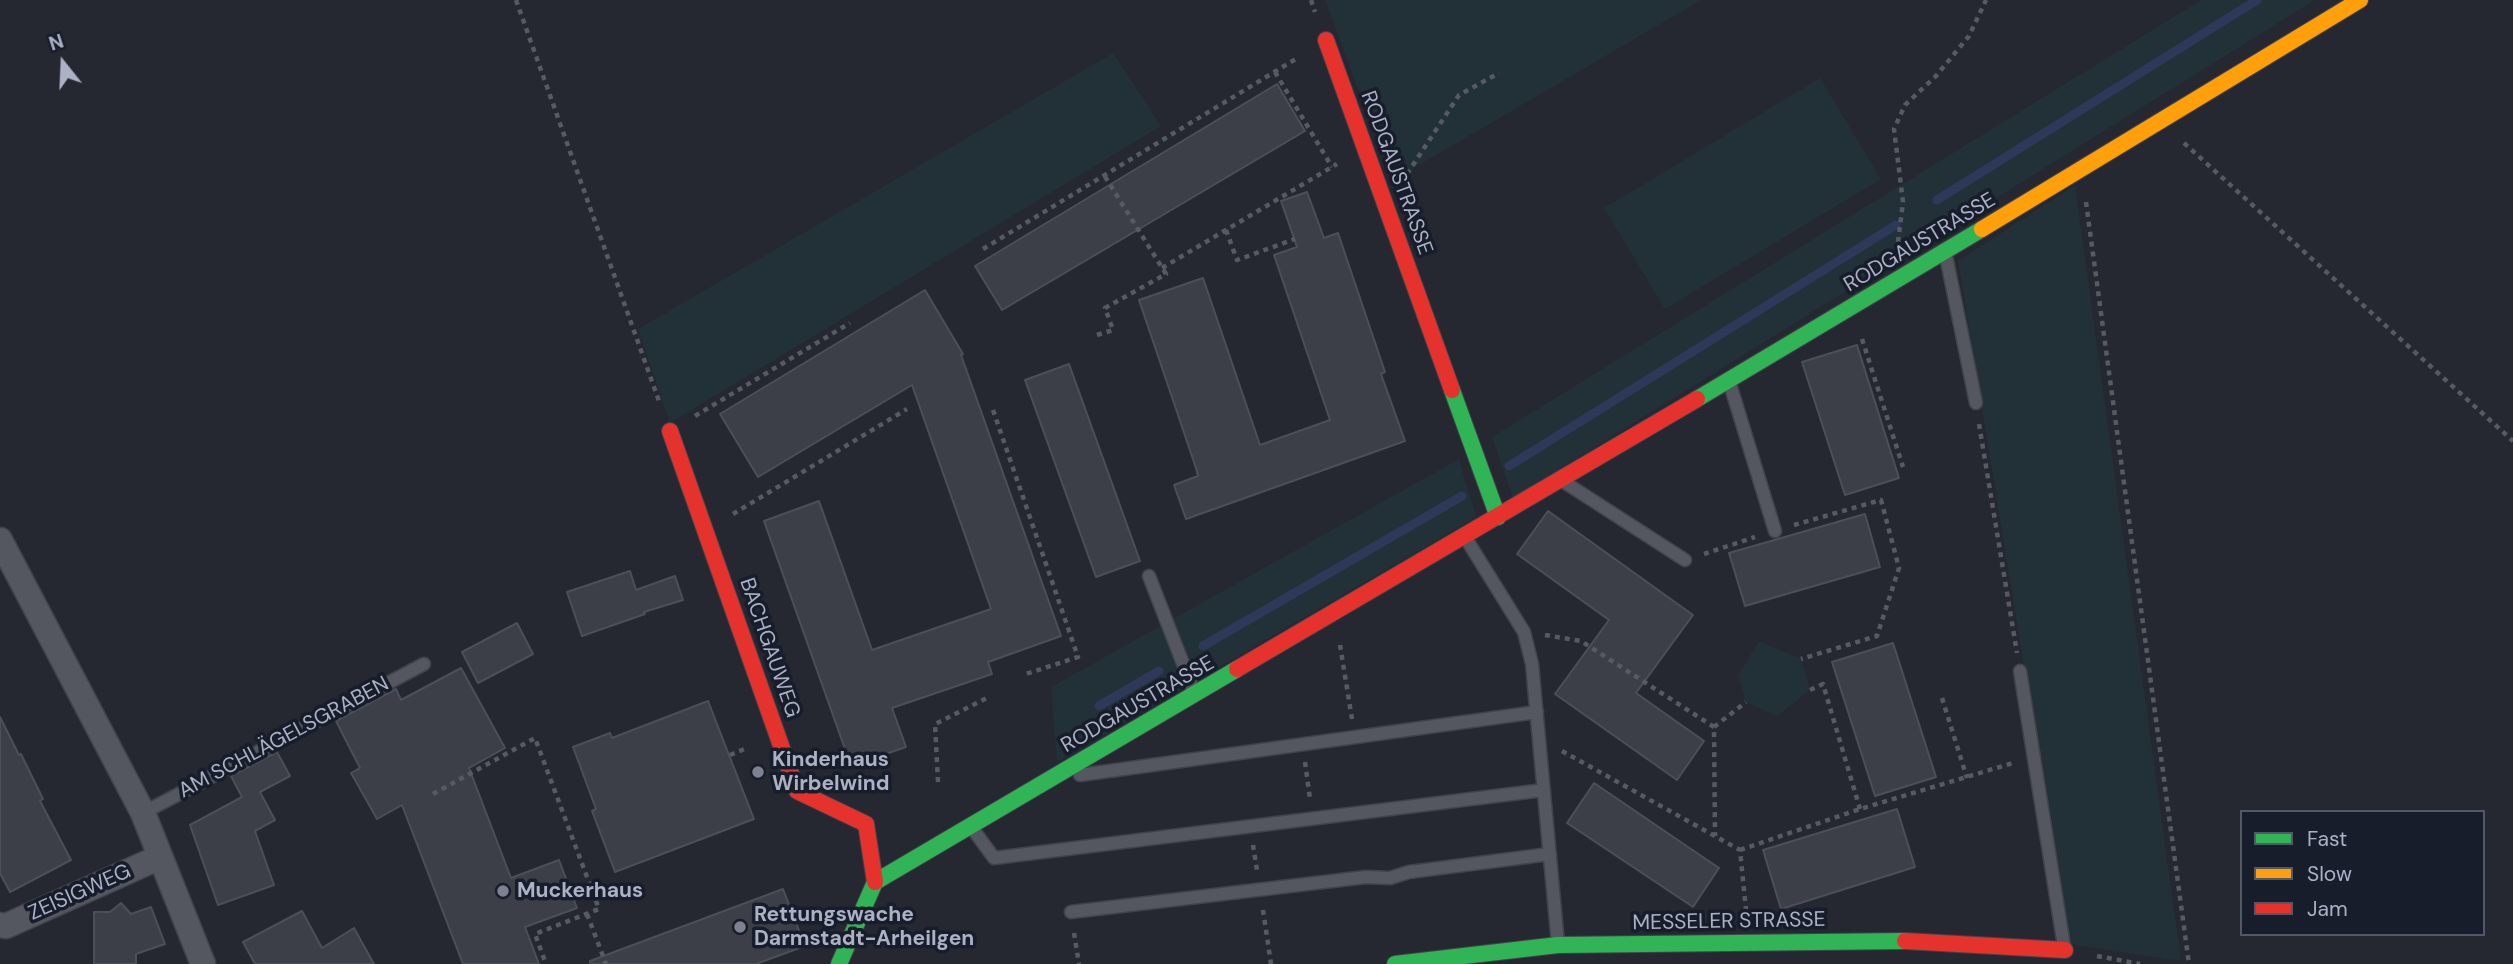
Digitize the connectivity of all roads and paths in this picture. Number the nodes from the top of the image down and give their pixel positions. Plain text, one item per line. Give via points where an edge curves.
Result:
1 (516, 0) edge
2 (1986, 0) edge
3 (2360, 0) edge
4 (1326, 40) joint
5 (1275, 72) junction
6 (1499, 73) dead end
7 (2160, 122) junction
8 (1365, 148) junction
9 (1332, 167) junction
10 (2082, 170) junction
11 (1104, 175) junction
12 (1386, 207) junction
13 (1226, 230) junction
14 (1295, 239) dead end
15 (983, 249) dead end
16 (1945, 252) junction
17 (1163, 268) junction
18 (1892, 284) junction
19 (1852, 308) junction
20 (850, 323) dead end
21 (1097, 335) dead end
22 (1729, 380) junction
23 (1976, 403) joint
24 (907, 409) dead end
25 (993, 410) dead end
26 (670, 431) junction
27 (2513, 441) edge
28 (1903, 467) dead end
29 (1560, 480) junction
30 (1498, 517) junction
31 (705, 531) junction
32 (1775, 531) junction
33 (1465, 536) junction
34 (0, 540) edge
35 (1685, 560) joint
36 (1149, 576) dead end
37 (1335, 613) junction
38 (1524, 632) junction
39 (1801, 659) dead end
40 (424, 664) dead end
41 (2020, 671) joint
42 (1026, 674) dead end
43 (1810, 690) dead end
44 (1195, 695) junction
45 (989, 697) dead end
46 (1942, 698) dead end
47 (1746, 702) dead end
48 (1537, 712) junction
49 (1714, 727) junction
50 (1355, 737) junction
51 (1539, 739) junction
52 (1303, 744) junction
53 (2034, 756) junction
54 (1967, 778) junction
55 (1051, 779) junction
56 (937, 782) dead end
57 (1544, 790) junction
58 (433, 794) dead end
59 (1860, 809) junction
60 (143, 813) junction
61 (1313, 819) junction
62 (971, 827) junction
63 (1715, 836) junction
64 (1740, 850) junction
65 (1550, 854) junction
66 (160, 857) junction
67 (875, 882) junction
68 (1071, 912) joint
69 (587, 914) junction
70 (0, 925) edge
71 (537, 938) junction
72 (531, 941) dead end
73 (1749, 942) junction
74 (1558, 945) junction
75 (2065, 950) junction
76 (1708, 953) edge
77 (203, 964) edge
78 (546, 964) edge
79 (606, 964) edge
80 (839, 964) edge
81 (1079, 964) edge
82 (1395, 964) edge
83 (2140, 964) edge
84 (2189, 964) edge

1 - 26 path
2 - 18 path via 1969,36 1905,105 1894,129 1903,202
3 - 7 street, RODGAUSTRASSE
4 - 5 path
4 - 8 street, RODGAUSTRASSE
5 - 9 path
5 - 11 path
6 - 12 path via 1459,95
7 - 10 street, RODGAUSTRASSE
7 - 27 path
8 - 9 path
8 - 12 street, RODGAUSTRASSE
9 - 13 path
10 - 16 street, RODGAUSTRASSE
10 - 84 path
11 - 15 path
11 - 17 path
12 - 30 street, RODGAUSTRASSE
13 - 14 path via 1237,260
13 - 17 path
16 - 18 street, RODGAUSTRASSE
16 - 23 lane
17 - 21 path via 1166,274 1105,309 1113,330
18 - 19 street, RODGAUSTRASSE
19 - 22 street, RODGAUSTRASSE
19 - 28 path
20 - 26 path
22 - 29 street, RODGAUSTRASSE
22 - 32 lane
23 - 41 path
24 - 31 path
25 - 42 path via 1078,657
26 - 31 street, BACHGAUWEG
29 - 30 street, RODGAUSTRASSE
29 - 35 lane
30 - 33 street, RODGAUSTRASSE
31 - 67 street, BACHGAUWEG via 797,791 866,824
32 - 35 path
32 - 39 path via 1881,500 1899,568 1877,636
33 - 37 street, RODGAUSTRASSE
33 - 38 lane
34 - 60 street
36 - 44 lane
37 - 44 street, RODGAUSTRASSE
37 - 50 path
38 - 48 lane
38 - 49 path via 1581,641
40 - 60 lane, AM SCHLÄGELSGRABEN
41 - 53 lane
43 - 59 path via 1823,684
44 - 55 street, RODGAUSTRASSE
45 - 56 path via 935,724
46 - 54 path
47 - 49 path
48 - 50 lane
48 - 51 lane
49 - 63 path
50 - 52 lane
51 - 57 lane
51 - 63 path
52 - 55 lane
52 - 61 path
53 - 54 path
53 - 75 lane
54 - 59 path
55 - 62 street, RODGAUSTRASSE
57 - 61 lane
57 - 65 lane
58 - 69 path via 535,738 599,909
59 - 64 path
60 - 66 street
61 - 62 lane via 995,859
62 - 67 street, RODGAUSTRASSE
63 - 64 path
64 - 73 path
65 - 68 lane via 1390,878 1366,877
65 - 74 lane
66 - 70 street, ZEISIGWEG
66 - 77 street
67 - 80 street
68 - 81 path
69 - 71 path via 535,934
69 - 79 path
71 - 72 path
71 - 78 path
73 - 75 street, MESSELER STRASSE via 1922,941
73 - 76 street, MESSELER STRASSE
74 - 76 street, MESSELER STRASSE
74 - 82 street, MESSELER STRASSE
75 - 83 path

